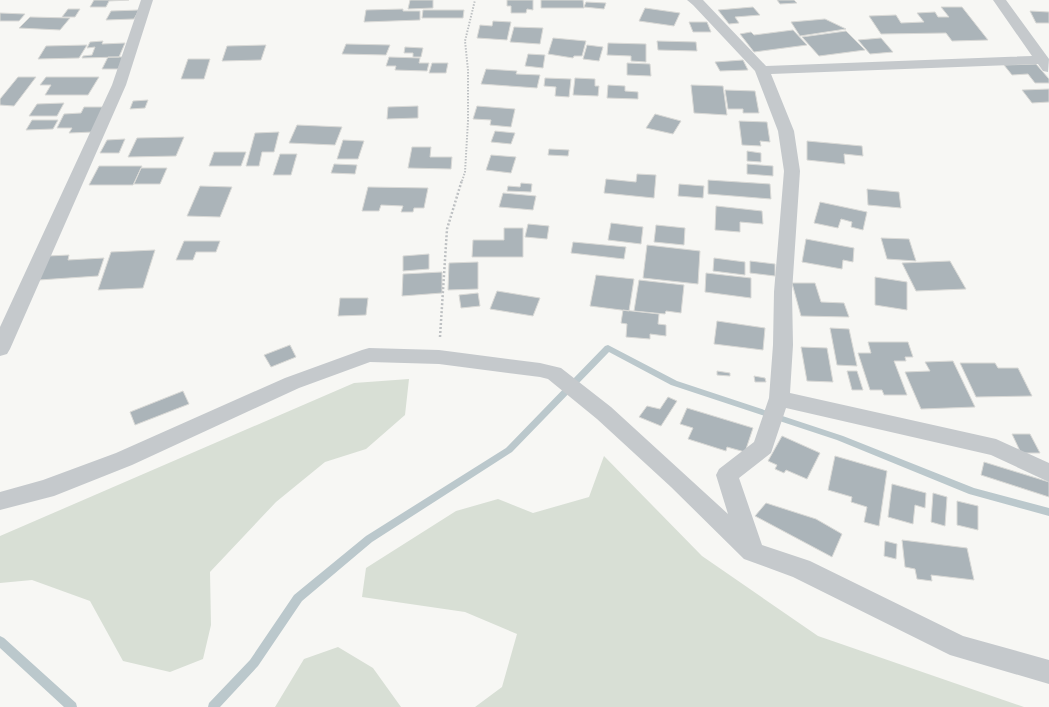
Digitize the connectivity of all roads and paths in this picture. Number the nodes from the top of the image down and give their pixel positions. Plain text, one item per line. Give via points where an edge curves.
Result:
1 (148, 0) edge
2 (475, 0) edge
3 (693, 0) edge
4 (999, 0) edge
5 (1045, 64) edge
6 (762, 70) junction
7 (0, 349) edge
8 (439, 357) junction
9 (779, 398) junction
10 (1049, 473) edge
11 (0, 501) edge
12 (752, 552) junction
13 (1049, 672) edge

1 - 7 street via 119,85
2 - 8 path via 465,41 468,99 465,172 447,229
3 - 6 street via 698,2
4 - 5 street
5 - 6 street
6 - 9 street via 786,131 792,170 782,292 783,345
8 - 11 street via 369,355 292,383 124,459 46,489
8 - 12 street via 554,373 604,413 680,481
9 - 10 street via 996,448
9 - 12 street via 763,447 728,475
12 - 13 street via 801,569 959,647

